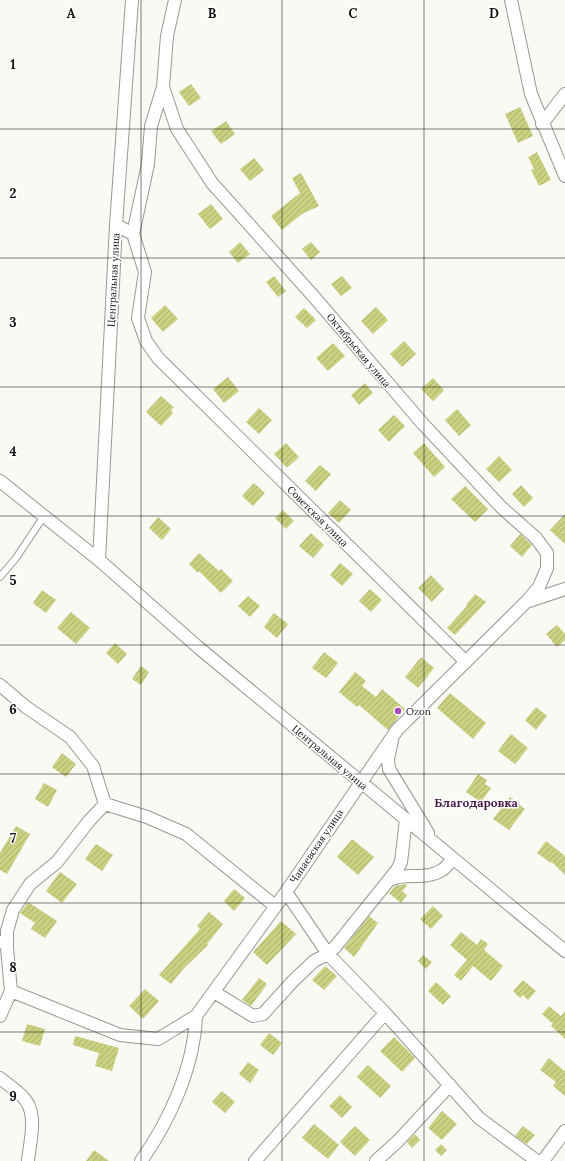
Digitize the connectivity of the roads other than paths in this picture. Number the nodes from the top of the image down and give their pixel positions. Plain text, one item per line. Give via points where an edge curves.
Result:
1 (132, 0) edge
2 (175, 0) edge
3 (511, 0) edge
4 (163, 87) junction
5 (531, 94) junction
6 (562, 99) edge
7 (542, 124) junction
8 (565, 176) edge
9 (116, 225) junction
10 (133, 234) junction
11 (0, 480) edge
12 (44, 516) junction
13 (99, 560) junction
14 (0, 577) edge
15 (565, 589) edge
16 (526, 602) junction
17 (466, 662) junction
18 (0, 685) edge
19 (397, 730) junction
20 (359, 782) junction
21 (105, 804) junction
22 (406, 819) junction
23 (431, 839) junction
24 (453, 859) junction
25 (392, 879) junction
26 (286, 892) junction
27 (275, 906) junction
28 (0, 935) edge
29 (7, 948) junction
30 (565, 951) edge
31 (328, 954) junction
32 (10, 991) junction
33 (214, 992) junction
34 (385, 1013) junction
35 (0, 1016) edge
36 (196, 1016) junction
37 (0, 1078) edge
38 (450, 1085) junction
39 (565, 1131) edge
40 (28, 1161) edge
41 (141, 1161) edge
42 (255, 1161) edge
43 (376, 1161) edge
44 (537, 1161) edge
45 (543, 1161) edge

1 - 9 street, Центральная улица
2 - 4 street via 167,36
3 - 5 street
4 - 10 street via 151,126 148,164
4 - 16 street, Октябрьская улица via 177,129 212,183 315,298 422,424 502,508 536,538 547,553 547,568 539,587
5 - 6 street via 539,100
5 - 7 street
6 - 7 street
7 - 8 street
9 - 10 street
9 - 13 street, Центральная улица
10 - 17 street, Советская улица via 145,272 138,318 146,342 158,358
11 - 12 street, Центральная улица
12 - 13 street, Центральная улица
12 - 14 lane
13 - 20 street, Центральная улица
15 - 16 street, Чапаевская улица
16 - 17 street, Чапаевская улица
17 - 19 street, Чапаевская улица
18 - 21 street via 26,707 70,737 93,766
19 - 20 street, Чапаевская улица
19 - 23 street via 390,746 389,769
20 - 22 street, Центральная улица
20 - 26 street, Чапаевская улица
21 - 27 street via 147,817 186,834
21 - 29 street via 57,862 30,884 13,910 7,931
22 - 23 street, Центральная улица
22 - 25 street via 402,862
23 - 24 street, Центральная улица
24 - 25 street via 442,870 433,874 400,876
24 - 30 street, Центральная улица
25 - 31 street
26 - 27 street, Чапаевская улица
26 - 31 street
27 - 33 street, Чапаевская улица
28 - 29 street
29 - 32 street
31 - 33 street via 314,961 263,1014 253,1016
31 - 34 street
32 - 35 street
32 - 36 street via 120,1035 158,1039
33 - 36 street, Чапаевская улица
34 - 38 street
34 - 42 street
36 - 41 street via 195,1037 188,1064 169,1114
37 - 40 street via 23,1097 30,1112 33,1126
38 - 43 street
38 - 44 street via 479,1118
39 - 45 street

